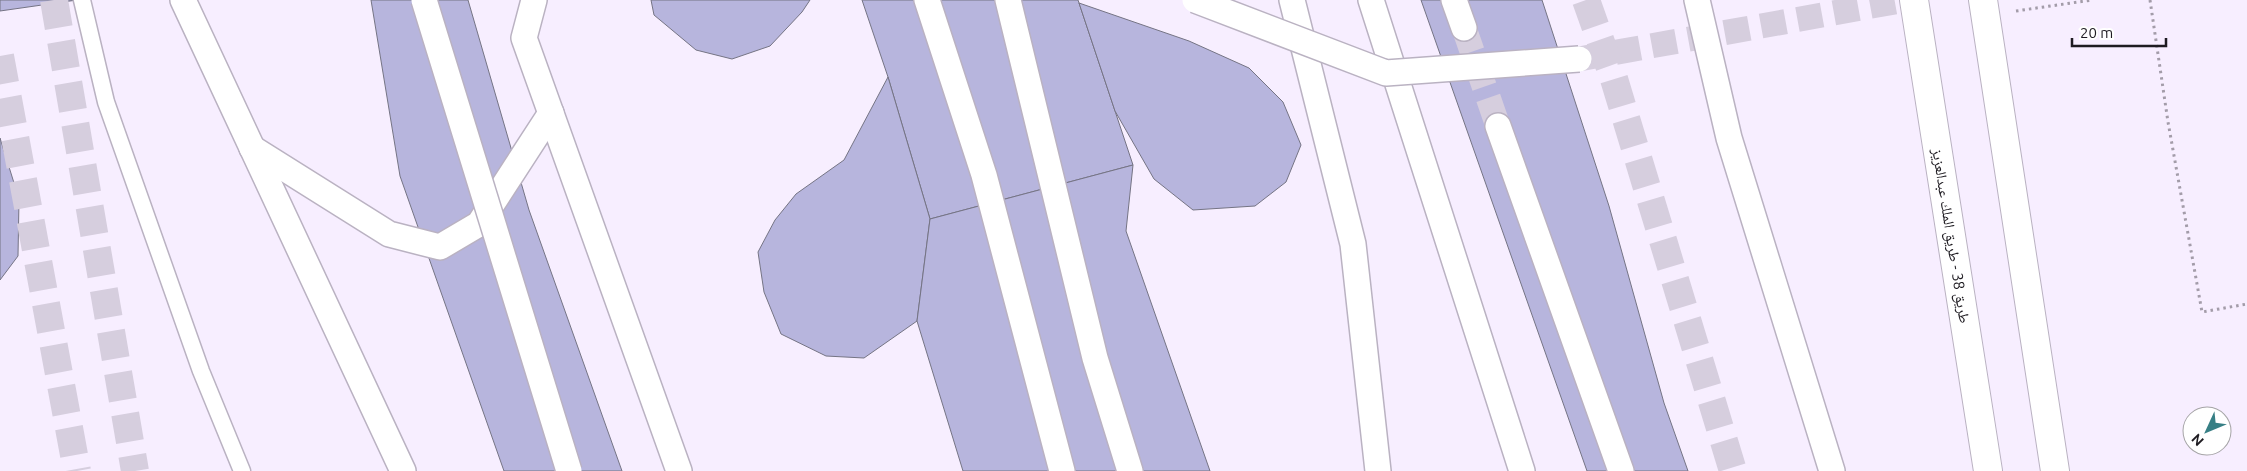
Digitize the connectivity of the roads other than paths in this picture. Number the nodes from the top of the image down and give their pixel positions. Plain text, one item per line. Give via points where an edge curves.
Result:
1 (82, 0) edge
2 (183, 0) edge
3 (424, 0) edge
4 (534, 0) edge
5 (927, 0) edge
6 (1008, 0) edge
7 (1195, 0) edge
8 (1292, 0) edge
9 (1371, 0) edge
10 (1454, 0) edge
11 (1696, 0) edge
12 (1914, 0) edge
13 (1984, 8) edge
14 (1464, 28) tunnel mouth
15 (1579, 59) tunnel mouth
16 (551, 113) junction
17 (1498, 126) tunnel mouth
18 (252, 148) junction
19 (242, 471) edge
20 (403, 471) edge
21 (569, 471) edge
22 (678, 471) edge
23 (1062, 471) edge
24 (1130, 471) edge
25 (1378, 471) edge
26 (1522, 471) edge
27 (1621, 471) edge
28 (1832, 471) edge
29 (1988, 471) edge
30 (2055, 471) edge

1 - 19 lane via 106,102 201,371
2 - 18 street
3 - 21 street, bridge
4 - 16 street via 524,38
5 - 23 street via 984,175
6 - 24 street via 1095,358
7 - 15 street, bridge via 1386,73
8 - 25 street via 1354,244
9 - 26 street
10 - 14 street
11 - 28 street via 1729,138
12 - 29 main road, طريق 38 - طريق الملك عبدالعزيز
13 - 30 main road
16 - 18 street via 479,224 440,246 389,234
16 - 22 street
17 - 27 street
18 - 20 street

